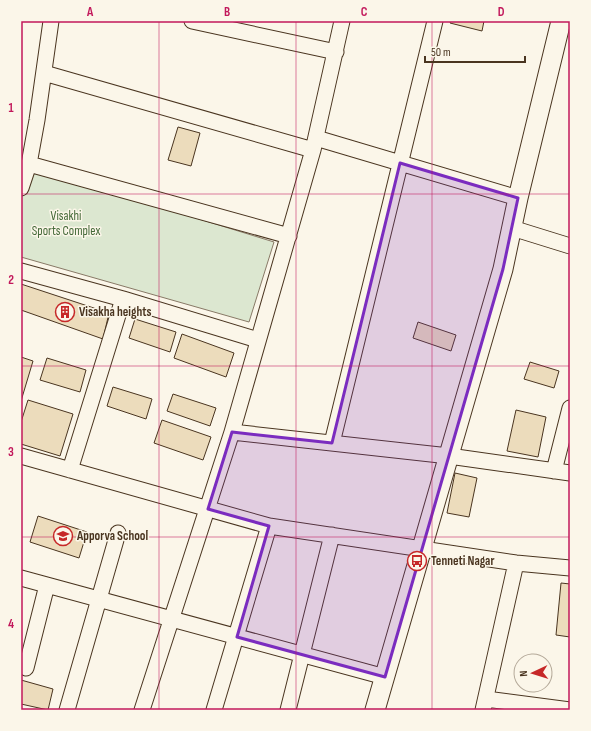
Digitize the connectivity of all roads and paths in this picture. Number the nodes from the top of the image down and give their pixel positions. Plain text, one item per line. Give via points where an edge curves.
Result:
1 (50, 21) edge
2 (192, 21) edge
3 (342, 21) edge
4 (435, 21) edge
5 (561, 21) edge
6 (336, 52) junction
7 (44, 73) junction
8 (315, 144) junction
9 (400, 163) junction
10 (29, 164) junction
11 (21, 188) edge
12 (518, 198) junction
13 (512, 228) junction
14 (289, 236) junction
15 (570, 246) edge
16 (21, 271) edge
17 (123, 299) junction
18 (258, 340) junction
19 (570, 408) edge
20 (232, 432) junction
21 (332, 443) junction
22 (21, 456) edge
23 (448, 456) junction
24 (70, 470) junction
25 (554, 471) junction
26 (570, 473) edge
27 (208, 509) junction
28 (269, 526) junction
29 (118, 533) dead end
30 (332, 535) junction
31 (422, 550) junction
32 (516, 563) junction
33 (570, 568) edge
34 (21, 578) edge
35 (47, 585) junction
36 (99, 599) junction
37 (171, 619) junction
38 (237, 637) junction
39 (303, 655) junction
40 (26, 668) dead end
41 (384, 677) junction
42 (484, 704) edge
43 (66, 710) edge
44 (142, 710) edge
45 (214, 710) edge
46 (288, 710) edge
47 (375, 710) edge
48 (570, 710) edge

1 - 7 street
2 - 6 street
3 - 6 street
4 - 9 street
5 - 12 main road
6 - 8 street
7 - 8 street
7 - 10 street
8 - 9 street
8 - 14 street
9 - 12 street
9 - 21 street
10 - 11 street
10 - 14 street
12 - 13 main road
13 - 15 street
13 - 23 main road via 503,269
14 - 18 street
16 - 17 street
17 - 18 street
17 - 24 street
18 - 20 street
19 - 25 street
20 - 21 street
20 - 27 street
21 - 23 street
22 - 24 street
23 - 25 street
23 - 31 main road
24 - 27 street
25 - 26 street
27 - 28 street
27 - 37 street
28 - 30 street
28 - 38 street
29 - 36 street
30 - 31 street
30 - 39 street
31 - 32 street
31 - 41 main road
32 - 33 street
32 - 42 street
34 - 35 street
35 - 36 street
35 - 40 street
36 - 37 street
36 - 43 street
37 - 38 street
37 - 44 street
38 - 39 street
38 - 45 street
39 - 41 street
39 - 46 street
41 - 47 main road
42 - 48 street

